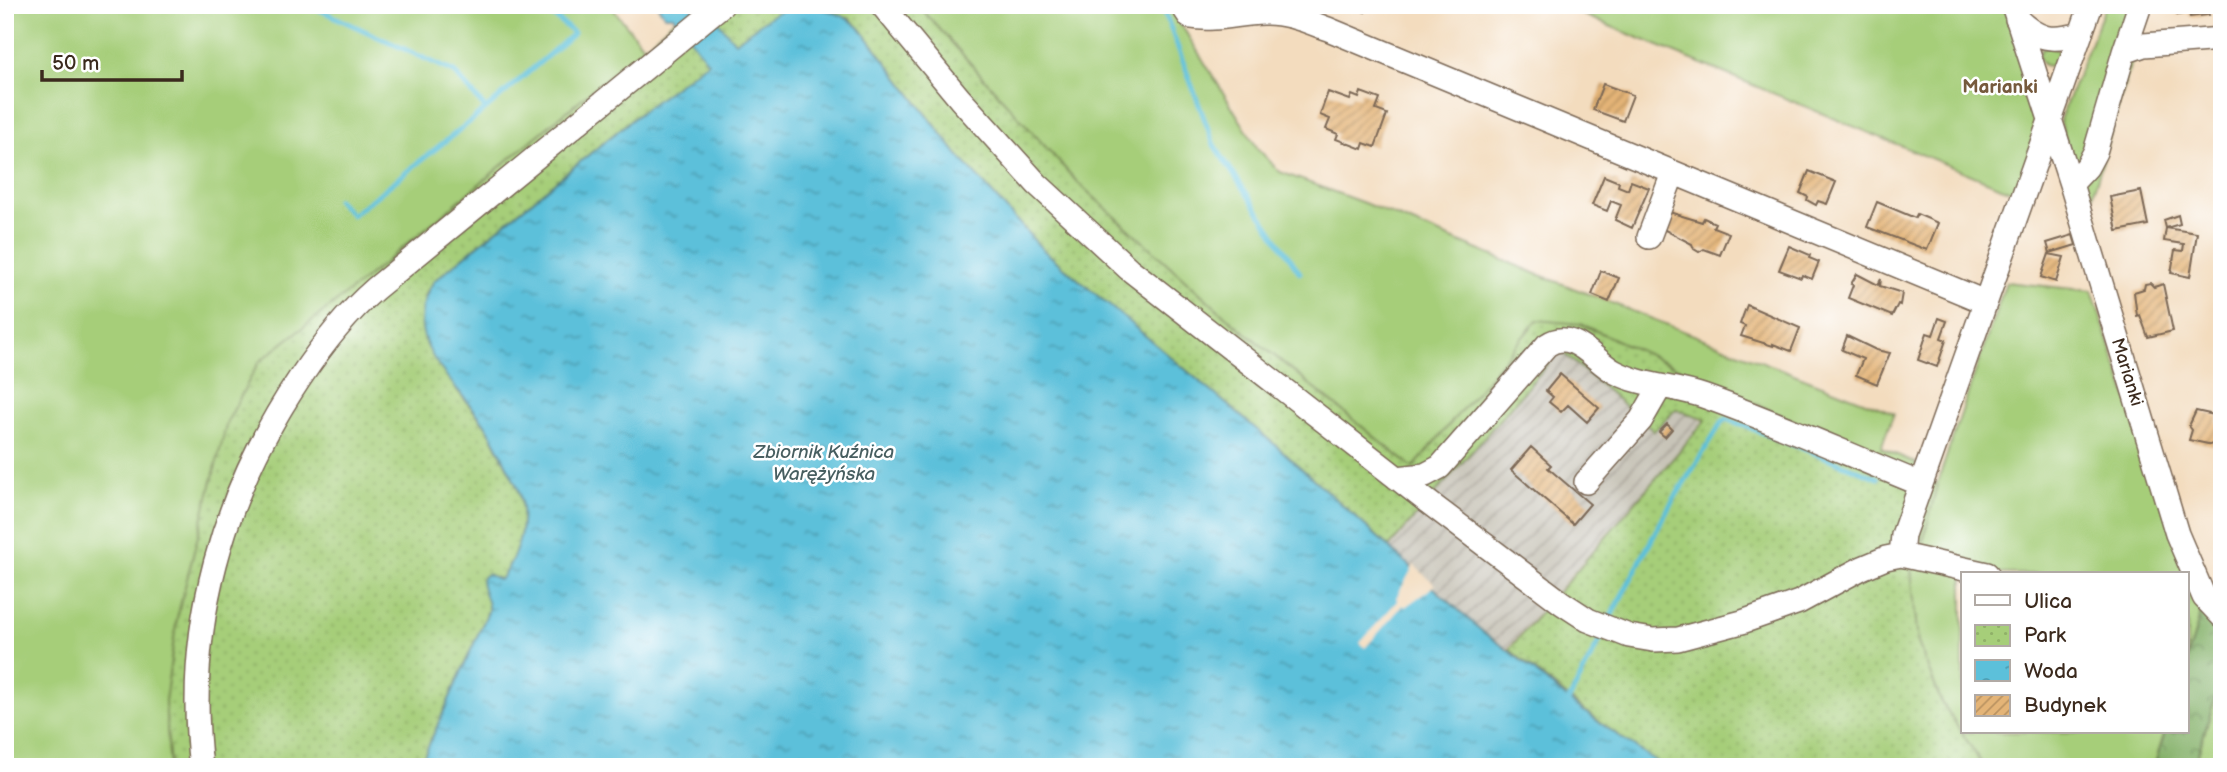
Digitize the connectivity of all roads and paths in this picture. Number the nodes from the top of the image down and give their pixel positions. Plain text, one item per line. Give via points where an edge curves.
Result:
1 (882, 5) edge
2 (1182, 5) edge
3 (2091, 5) edge
4 (2140, 5) edge
5 (722, 6) edge
6 (2015, 12) edge
7 (2080, 34) junction
8 (2222, 38) edge
9 (2124, 52) junction
10 (2050, 118) junction
11 (1673, 173) junction
12 (2071, 184) junction
13 (1649, 237) dead end
14 (1985, 302) junction
15 (1660, 387) junction
16 (1397, 478) junction
17 (1586, 482) dead end
18 (1921, 484) junction
19 (1901, 555) junction
20 (1978, 572) edge
21 (2188, 572) edge
22 (2188, 573) edge
23 (2195, 598) edge
24 (2222, 616) edge
25 (201, 767) edge

1 - 16 street via 997,141 1065,212 1129,270
2 - 11 street via 1190,17 1210,20 1263,13 1291,16
3 - 7 street
4 - 9 street
5 - 25 street via 363,299 323,344 260,443 224,528 207,595 197,679
6 - 7 street, Marianki via 2042,38
6 - 10 street, Marianki
7 - 10 street
8 - 9 street via 2144,45
9 - 12 street via 2095,152
10 - 12 street, Marianki
10 - 14 street
11 - 13 street
11 - 14 street
12 - 21 street, Marianki
14 - 18 street
15 - 16 street via 1616,372 1576,343 1558,339 1547,345 1440,467 1425,475
15 - 17 street via 1641,420
15 - 18 street via 1701,395
16 - 19 street via 1562,603 1608,629 1653,640 1678,639 1742,622 1799,602 1886,558
18 - 19 street
19 - 20 street
22 - 23 street, Marianki
23 - 24 street, Marianki

